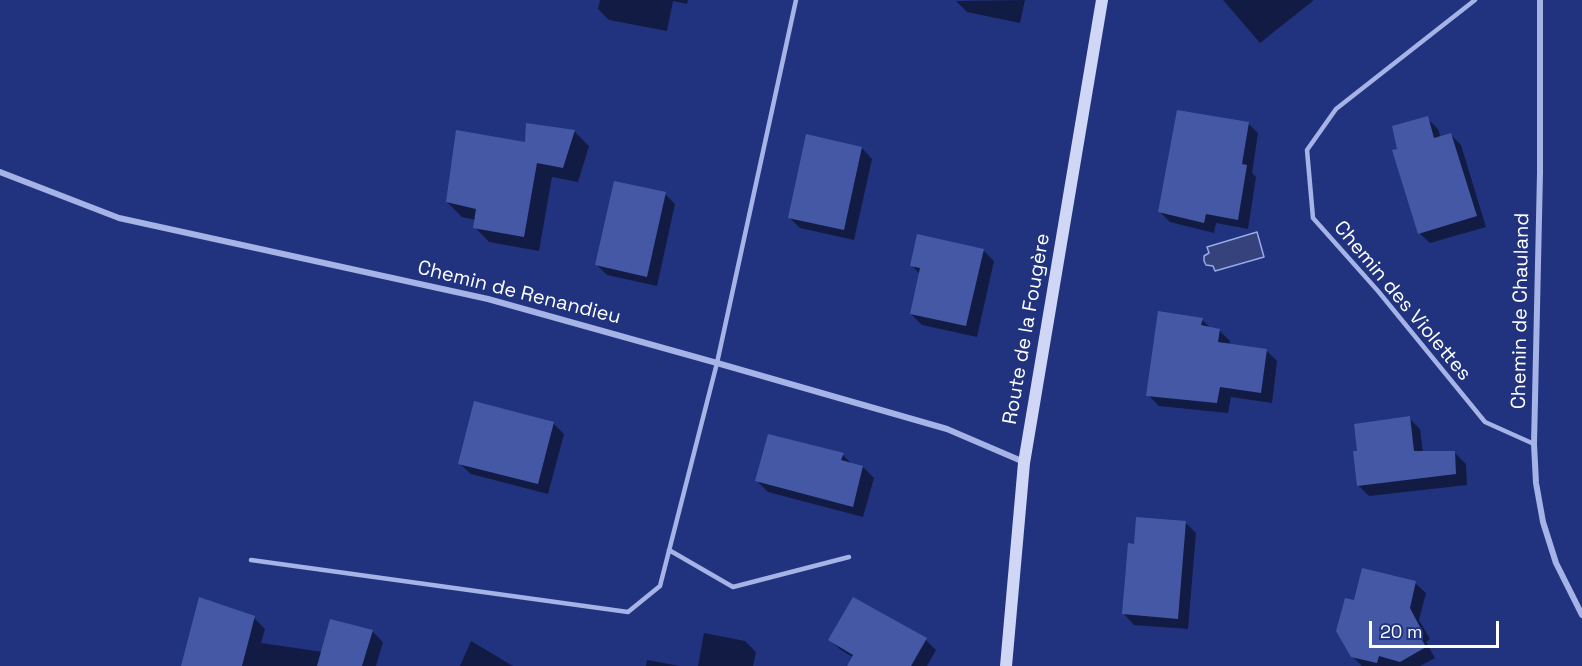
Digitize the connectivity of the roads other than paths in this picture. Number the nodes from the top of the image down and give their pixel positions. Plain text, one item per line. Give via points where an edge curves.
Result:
1 (796, 0) edge
2 (1102, 0) edge
3 (1475, 0) edge
4 (1540, 0) edge
5 (0, 172) edge
6 (717, 363) junction
7 (1534, 444) junction
8 (1024, 463) junction
9 (669, 550) junction
10 (849, 557) dead end
11 (251, 560) dead end
12 (1582, 615) edge
13 (1006, 666) edge

1 - 6 lane
2 - 8 street, Route de la Fougère
3 - 7 lane, Chemin des Violettes via 1336,109 1308,150 1312,218 1378,291 1485,422
4 - 7 street, Chemin de Chauland
5 - 6 street, Chemin de Renandieu via 119,218 488,299
6 - 8 street, Chemin de Renandieu via 947,429
6 - 9 lane
7 - 12 street, Chemin de Chauland via 1542,522 1556,563
8 - 13 street, Route de la Fougère
9 - 10 lane via 733,587
9 - 11 lane via 660,586 628,612

